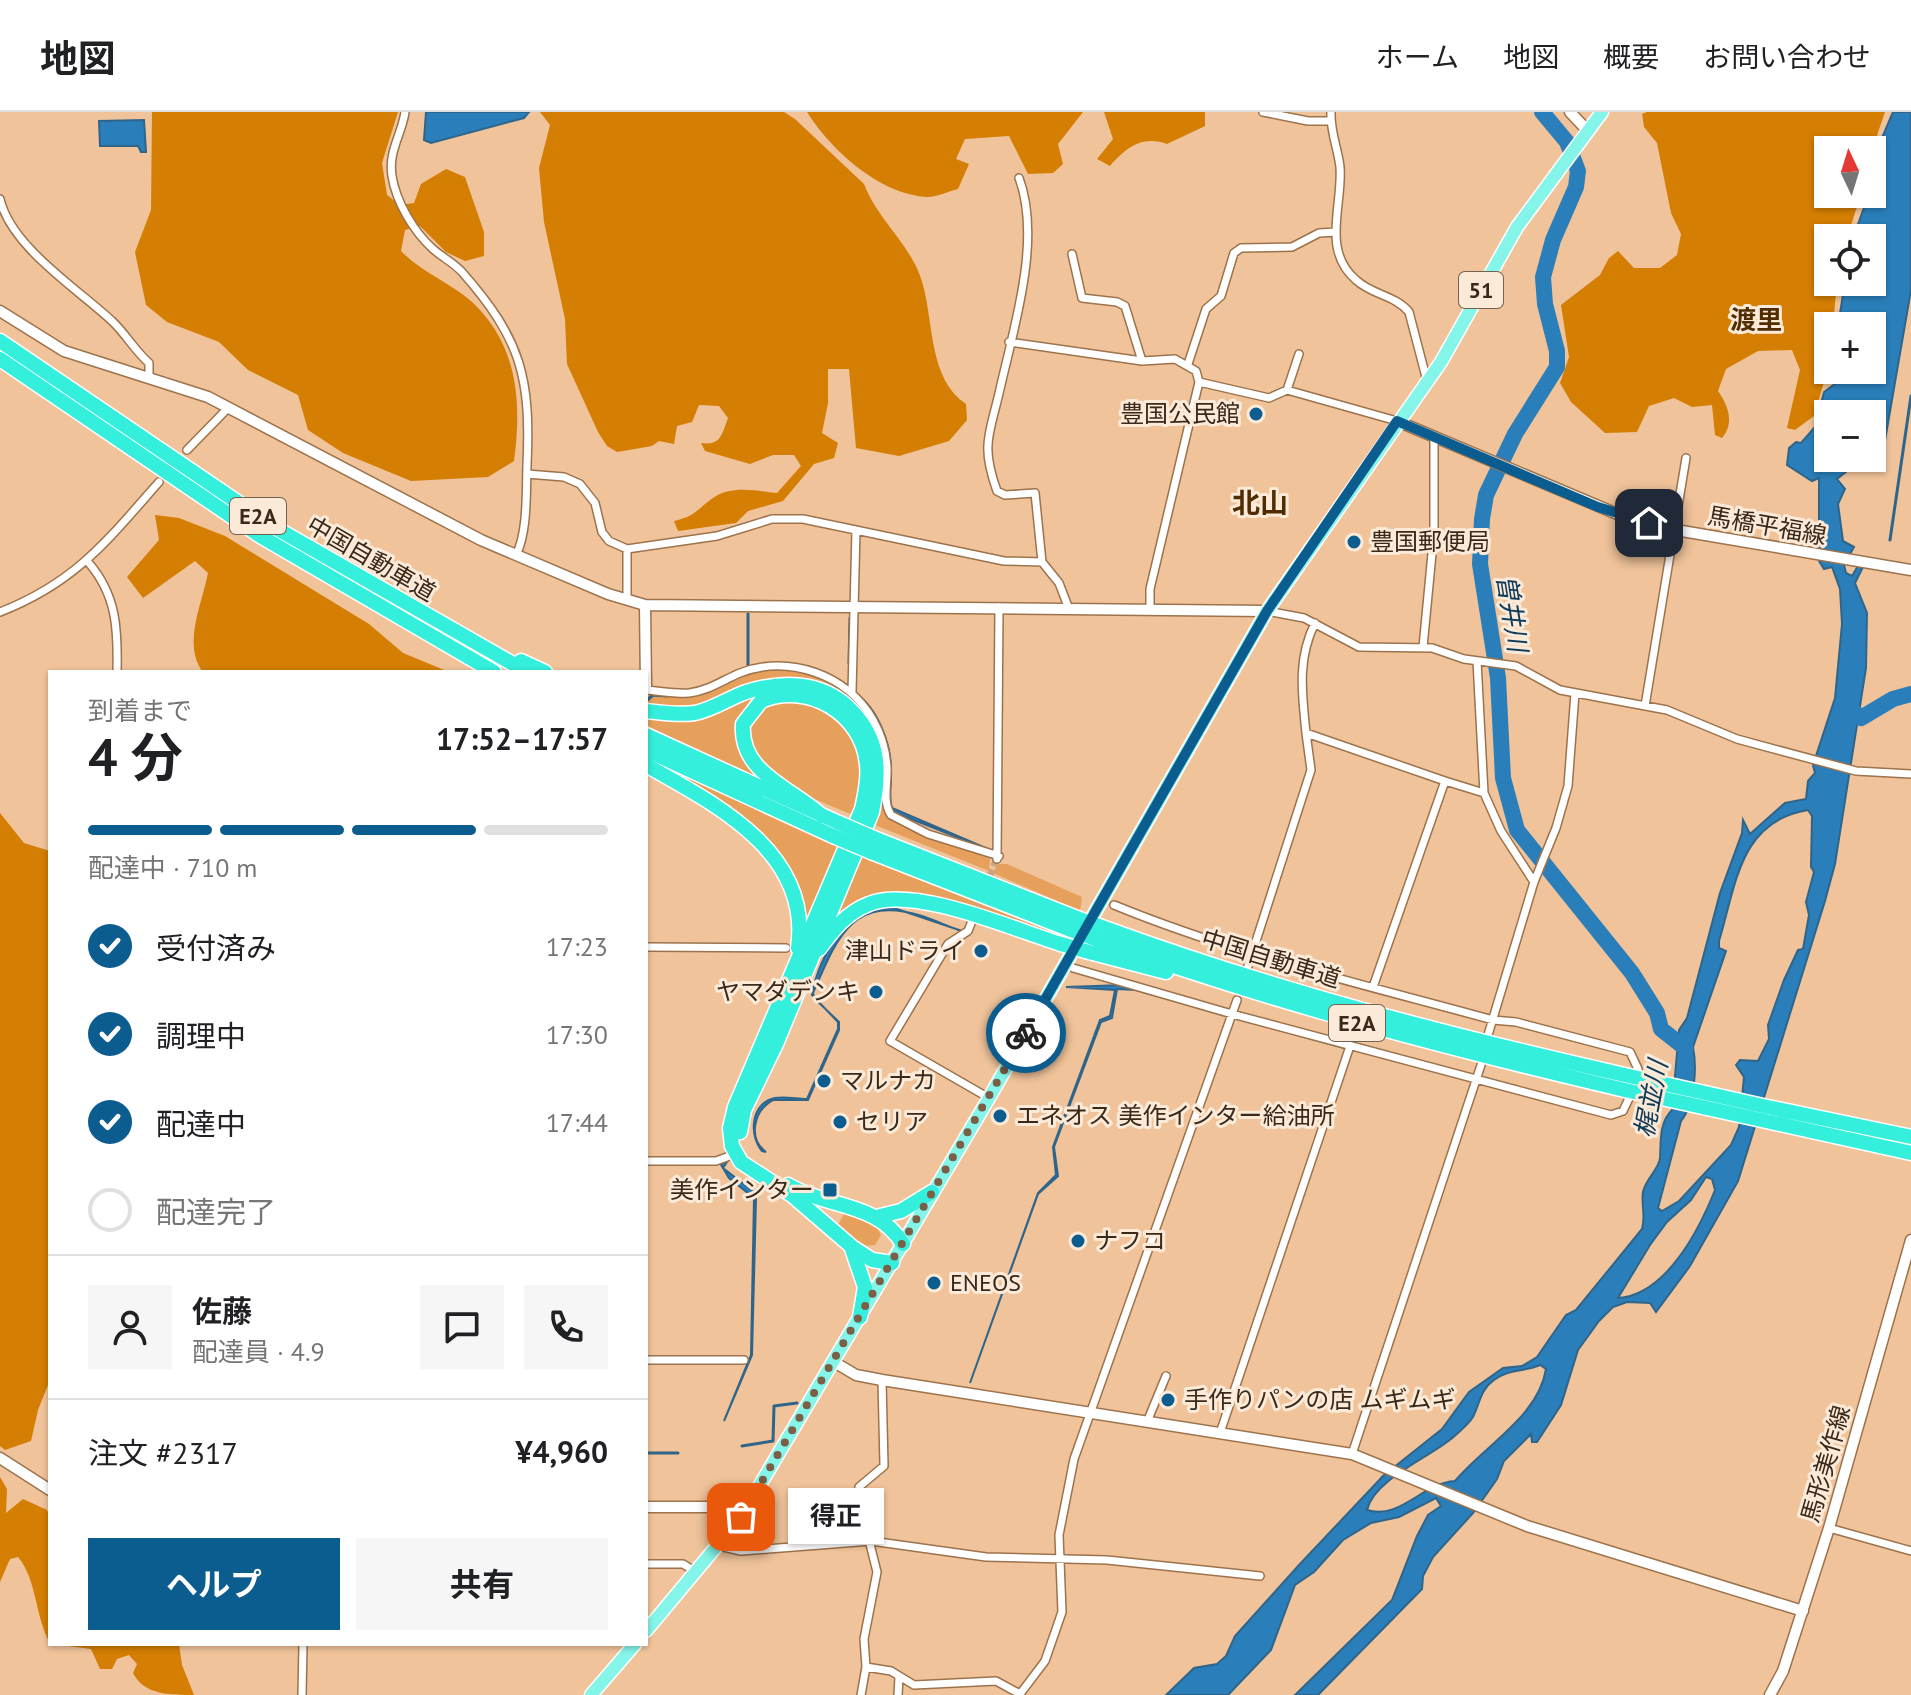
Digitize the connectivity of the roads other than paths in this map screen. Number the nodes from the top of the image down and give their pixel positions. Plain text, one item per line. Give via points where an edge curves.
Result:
1 (405, 112) edge
2 (1263, 112) edge
3 (1570, 112) edge
4 (1602, 112) edge
5 (1331, 117) edge
6 (1586, 129) junction
7 (1019, 178) dead end
8 (0, 199) edge
9 (1336, 232) junction
10 (1072, 254) dead end
11 (0, 311) edge
12 (0, 341) edge
13 (1009, 342) junction
14 (1299, 354) dead end
15 (0, 359) edge
16 (1142, 361) junction
17 (1188, 364) junction
18 (149, 377) junction
19 (1427, 381) junction
20 (1199, 382) junction
21 (1287, 390) junction
22 (229, 407) junction
23 (1397, 421) junction
24 (1434, 439) junction
25 (187, 450) dead end
26 (1686, 458) dead end
27 (527, 474) junction
28 (159, 482) dead end
29 (856, 530) junction
30 (1676, 530) junction
31 (627, 549) junction
32 (516, 555) junction
33 (88, 562) junction
34 (1042, 562) junction
35 (1911, 570) edge
36 (627, 600) junction
37 (645, 605) junction
38 (999, 607) junction
39 (854, 608) junction
40 (1069, 609) junction
41 (1150, 610) junction
42 (1267, 611) junction
43 (0, 612) edge
44 (423, 614) junction
45 (1315, 623) junction
46 (1423, 647) junction
47 (1480, 662) junction
48 (117, 670) edge
49 (491, 670) edge
50 (523, 670) edge
51 (541, 670) edge
52 (646, 670) edge
53 (648, 688) edge
54 (852, 692) junction
55 (1575, 693) junction
56 (1645, 706) junction
57 (648, 711) edge
58 (1306, 733) junction
59 (648, 736) edge
60 (648, 751) edge
61 (648, 766) edge
62 (1911, 774) edge
63 (1445, 781) junction
64 (1484, 793) junction
65 (822, 816) junction
66 (836, 829) junction
67 (1535, 880) junction
68 (1114, 905) dead end
69 (972, 921) tunnel mouth
70 (1095, 939) junction
71 (648, 947) edge
72 (786, 948) dead end
73 (1252, 954) junction
74 (813, 958) junction
75 (1248, 966) dead end
76 (1073, 968) dead end
77 (793, 972) junction
78 (1373, 987) junction
79 (1237, 1000) dead end
80 (1232, 1014) junction
81 (1493, 1020) junction
82 (1488, 1035) dead end
83 (1350, 1046) junction
84 (1481, 1065) dead end
85 (1477, 1080) junction
86 (1627, 1083) junction
87 (989, 1098) junction
88 (1769, 1115) junction
89 (1911, 1137) edge
90 (1911, 1153) edge
91 (727, 1157) dead end
92 (648, 1161) edge
93 (932, 1192) junction
94 (876, 1217) junction
95 (1911, 1240) edge
96 (903, 1244) junction
97 (851, 1246) junction
98 (892, 1263) junction
99 (860, 1317) junction
100 (648, 1360) edge
101 (744, 1360) dead end
102 (834, 1362) junction
103 (1166, 1376) dead end
104 (882, 1380) junction
105 (1092, 1412) junction
106 (1147, 1422) junction
107 (1220, 1433) junction
108 (1352, 1454) junction
109 (0, 1458) edge
110 (48, 1489) edge
111 (648, 1507) edge
112 (741, 1517) junction
113 (1829, 1528) junction
114 (871, 1541) junction
115 (719, 1546) junction
116 (1911, 1551) edge
117 (1058, 1558) junction
118 (648, 1564) edge
119 (696, 1572) junction
120 (1260, 1576) dead end
121 (1803, 1611) junction
122 (648, 1629) edge
123 (303, 1646) edge
124 (633, 1646) edge
125 (866, 1667) junction
126 (899, 1677) junction
127 (1020, 1694) edge
128 (302, 1695) edge
129 (591, 1695) edge
130 (861, 1695) edge
131 (898, 1695) edge
132 (1770, 1695) edge

1 - 27 street via 393,147 394,187 416,231 460,270 516,351 529,400
2 - 5 street via 1282,118
3 - 6 street
4 - 6 main road, 51
5 - 9 street via 1340,166
6 - 19 main road, 51 via 1517,227
7 - 13 street via 1028,265
8 - 18 street via 16,233 74,292 117,326 149,363
9 - 17 street via 1314,234 1292,247 1241,248 1234,253 1221,296 1206,309
9 - 19 street via 1343,263 1355,280 1409,312
10 - 16 street via 1082,298 1125,306
11 - 18 street via 64,351
12 - 44 highway, 中国自動車道 / E2A via 274,527
13 - 16 street
13 - 34 street via 990,418 987,458 997,491 1035,493
14 - 21 street
15 - 49 highway, 中国自動車道 / E2A via 262,537
16 - 17 street via 1163,358
17 - 20 street
18 - 22 street
19 - 23 main road, 51
20 - 21 street via 1269,398
20 - 41 street via 1150,589
21 - 23 street
22 - 25 street
22 - 32 street
23 - 24 street, 馬橋平福線
23 - 42 main road, 51
24 - 30 street, 馬橋平福線 via 1622,516
24 - 46 street via 1434,533
26 - 30 street
27 - 31 street via 580,484 595,503 602,532
27 - 32 street
28 - 33 street
29 - 31 street via 803,519 772,519 717,536
29 - 34 street via 1004,561
29 - 39 street
30 - 35 street, 馬橋平福線
30 - 56 street
31 - 36 street
32 - 36 street
33 - 43 street via 52,588
33 - 48 street via 108,587 116,616
34 - 40 street via 1059,583
36 - 37 street
37 - 39 street
37 - 52 street
38 - 39 street
38 - 40 street
38 - 54 street via 998,858 891,815 883,742
39 - 54 street
40 - 41 street
41 - 42 street
42 - 45 street
42 - 87 main road, 51
44 - 50 highway, 中国自動車道 / E2A
44 - 51 highway
45 - 46 street via 1371,650
45 - 58 street via 1300,669
46 - 47 street
47 - 55 street via 1526,670
47 - 64 street
53 - 54 street via 689,693 742,673 788,666 819,674
55 - 56 street
55 - 67 street via 1568,786
56 - 62 street via 1696,719 1737,739 1856,771
57 - 74 highway via 696,712 743,693 793,684 832,695 865,727 875,751 878,782 872,812
58 - 63 street
58 - 73 street via 1311,770
59 - 65 highway, 中国自動車道 / E2A
60 - 66 highway, 中国自動車道 / E2A
61 - 77 highway via 743,827 785,872 800,906
63 - 64 street
63 - 78 street
64 - 67 street via 1501,831
65 - 66 highway, 中国自動車道 / E2A
65 - 77 highway via 765,776 744,748 743,724 761,701 792,694 825,702 850,724 867,763 862,809
66 - 70 highway, 中国自動車道 / E2A, bridge via 1074,924
67 - 81 street
68 - 73 street
69 - 87 street via 968,931 948,944 890,1041
70 - 74 highway, bridge via 1061,944 951,910 894,899 870,903 844,918
70 - 86 highway, 中国自動車道 / E2A via 1222,968
70 - 86 highway, 中国自動車道 / E2A via 1400,1035
71 - 72 street
73 - 75 street
73 - 78 street
74 - 94 highway via 744,1110 740,1145 748,1159 796,1189
76 - 80 street
77 - 97 highway via 735,1107 732,1146 741,1162 793,1196
78 - 81 street
79 - 80 street
80 - 83 street
80 - 105 street
81 - 82 street
81 - 85 street via 1630,1052 1638,1069 1636,1082 1623,1111 1611,1115
83 - 85 street
83 - 107 street
84 - 85 street
85 - 108 street
86 - 88 highway, 中国自動車道 / E2A, bridge
87 - 93 main road, 51
88 - 89 highway, 中国自動車道 / E2A
88 - 90 highway, 中国自動車道 / E2A
91 - 92 street
93 - 94 highway via 901,1211
93 - 96 main road, 51
94 - 96 highway via 892,1225
95 - 113 street, 馬形美作線
96 - 98 main road, 51
97 - 98 highway via 872,1260
97 - 99 highway via 865,1287
98 - 99 main road, 51
99 - 102 main road, 51
100 - 101 street
102 - 104 street via 856,1375
102 - 112 main road, 51
103 - 106 street
104 - 105 street
104 - 114 street via 884,1466 859,1487 858,1496
105 - 106 street
105 - 117 street via 1064,1496
106 - 107 street
107 - 108 street
108 - 121 street via 1500,1515
109 - 110 street
111 - 112 street via 721,1507
112 - 115 main road, 51
113 - 116 street
113 - 121 street, 馬形美作線
114 - 115 street via 741,1551
114 - 117 street via 986,1557
114 - 125 street via 877,1572 864,1639
115 - 119 main road, 51
117 - 120 street
117 - 127 street via 1062,1612 1045,1661
118 - 119 street via 683,1564
119 - 122 main road, 51
121 - 132 street, 馬形美作線
123 - 128 street
124 - 129 main road
125 - 126 street
125 - 130 street
126 - 127 street via 918,1685 996,1681
126 - 131 street

